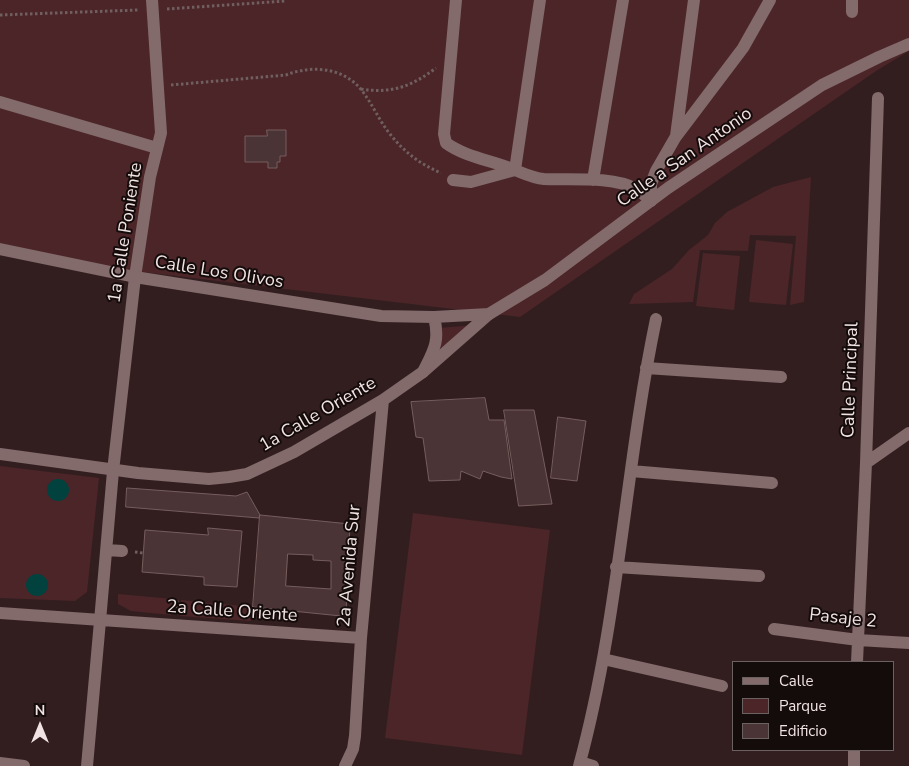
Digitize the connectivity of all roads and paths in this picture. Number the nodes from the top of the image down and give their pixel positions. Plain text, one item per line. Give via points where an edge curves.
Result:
1 (152, 0) edge
2 (456, 0) edge
3 (540, 0) edge
4 (623, 0) edge
5 (694, 0) edge
6 (770, 0) edge
7 (909, 44) edge
8 (451, 57) junction
9 (158, 87) junction
10 (360, 88) junction
11 (878, 98) dead end
12 (0, 102) edge
13 (675, 138) junction
14 (157, 148) junction
15 (515, 170) junction
16 (453, 180) joint
17 (593, 180) junction
18 (651, 201) junction
19 (0, 249) edge
20 (135, 277) junction
21 (489, 314) junction
22 (434, 317) junction
23 (656, 319) dead end
24 (646, 368) junction
25 (423, 372) junction
26 (781, 377) dead end
27 (383, 400) junction
28 (909, 433) edge
29 (0, 454) edge
30 (866, 463) junction
31 (113, 470) junction
32 (630, 471) junction
33 (772, 483) dead end
34 (106, 550) junction
35 (122, 551) dead end
36 (616, 567) junction
37 (759, 576) dead end
38 (0, 613) edge
39 (100, 621) junction
40 (774, 629) dead end
41 (361, 638) junction
42 (858, 640) junction
43 (909, 643) edge
44 (604, 659) junction
45 (857, 661) edge
46 (722, 686) dead end
47 (854, 751) edge
48 (0, 763) edge
49 (579, 764) edge
50 (24, 766) edge
51 (87, 766) edge
52 (345, 766) edge
53 (593, 766) edge
54 (854, 766) edge

1 - 9 street, 1a Calle Poniente
2 - 8 street
3 - 15 street
4 - 17 street
5 - 13 street
6 - 13 street via 743,48
7 - 18 street, Calle a San Antonio via 822,85
8 - 10 path via 409,85 382,90
8 - 15 street via 444,134 446,143 464,154
9 - 10 path via 280,76 300,70 326,70 343,74
9 - 14 street, 1a Calle Poniente via 161,133
10 - 16 path via 399,146
11 - 30 street, Calle Principal
12 - 14 street
13 - 18 street via 651,184
14 - 20 street, 1a Calle Poniente
15 - 16 street via 471,182
15 - 17 street via 544,179
17 - 18 street via 636,188
18 - 21 street, Calle a San Antonio via 545,280
19 - 20 street, Calle Los Olivos
20 - 22 street, Calle Los Olivos via 380,316
20 - 31 street, 1a Calle Poniente
21 - 22 street, Calle Los Olivos
21 - 25 street, 1a Calle Oriente
22 - 25 street via 437,343
23 - 24 street
24 - 26 street
24 - 32 street
25 - 27 street, 1a Calle Oriente
27 - 31 street, 1a Calle Oriente via 294,452 247,474 209,479
27 - 41 street, 2a Avenida Sur
28 - 30 street
29 - 31 street
30 - 42 street, Calle Principal
31 - 34 street, 1a Calle Poniente
32 - 33 street
32 - 36 street
34 - 35 street
34 - 39 street, 1a Calle Poniente
36 - 37 street
36 - 44 street
38 - 39 street, 2a Calle Oriente
39 - 41 street, 2a Calle Oriente
39 - 51 street, 1a Calle Poniente
40 - 42 street, Pasaje 2
41 - 52 street, 2a Avenida Sur via 355,736
42 - 43 street, Pasaje 2
42 - 45 street, Calle Principal
44 - 46 street
44 - 49 street
47 - 54 street
48 - 50 street
49 - 53 street

